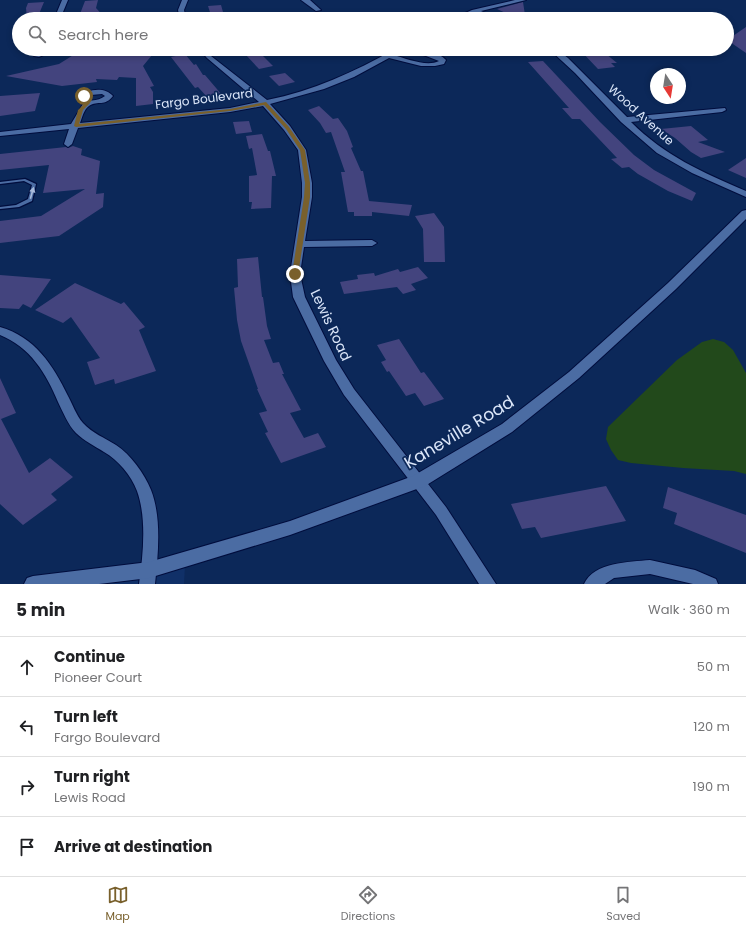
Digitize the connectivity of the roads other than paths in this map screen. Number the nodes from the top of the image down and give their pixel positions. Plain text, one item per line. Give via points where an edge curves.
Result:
1 (66, 0) edge
2 (185, 0) edge
3 (304, 0) edge
4 (523, 0) edge
5 (318, 10) dead end
6 (474, 11) edge
7 (60, 12) edge
8 (181, 12) edge
9 (208, 56) edge
10 (388, 56) joint
11 (436, 56) edge
12 (559, 56) edge
13 (88, 103) dead end
14 (265, 103) junction
15 (722, 110) dead end
16 (624, 120) junction
17 (76, 126) junction
18 (0, 134) edge
19 (68, 144) dead end
20 (0, 183) edge
21 (746, 194) edge
22 (0, 208) edge
23 (746, 213) edge
24 (300, 244) junction
25 (372, 244) dead end
26 (0, 331) edge
27 (419, 481) junction
28 (148, 577) edge
29 (33, 584) edge
30 (488, 584) edge
31 (592, 584) edge
32 (710, 584) edge

1 - 7 street
2 - 8 street
3 - 5 street
4 - 6 street
9 - 14 street, Lewis Road
10 - 11 street via 423,65 442,63 443,60
10 - 14 street, Fargo Boulevard via 333,84
12 - 16 street, Wood Avenue
13 - 17 street via 81,110
14 - 17 street, Fargo Boulevard via 230,110
14 - 24 street, Lewis Road via 288,128 302,150 307,183
15 - 16 street
16 - 21 street, Wood Avenue via 673,159
17 - 18 street, Fargo Boulevard
17 - 19 street
22 -> 20 lane via 17,206 30,200 34,184 25,180
23 - 27 main road, Kaneville Road via 672,286 574,375 507,428
24 - 25 street
24 - 27 street, Lewis Road via 295,274 299,297 330,361 349,392
26 - 28 street via 15,337 39,356 78,427 117,453 140,482 148,504
27 - 28 main road, Kaneville Road
27 - 30 street, Lewis Road via 441,510
28 - 29 main road, Kaneville Road
31 - 32 street via 611,571 650,567 695,577

